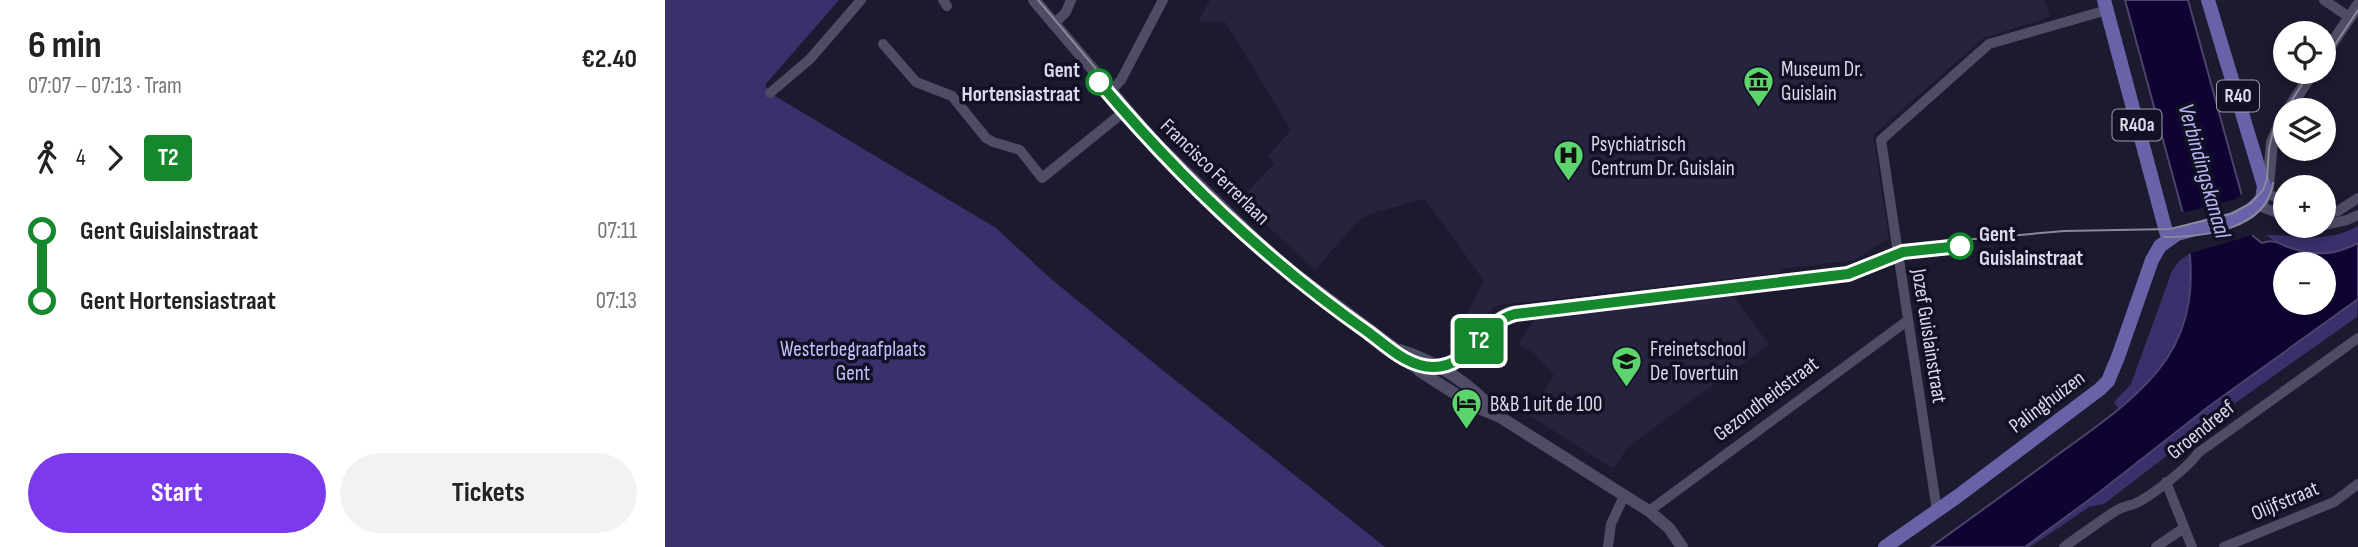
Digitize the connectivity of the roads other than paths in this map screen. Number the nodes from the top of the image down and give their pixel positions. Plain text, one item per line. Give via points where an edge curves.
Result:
1 (861, 0) edge
2 (1034, 0) edge
3 (1071, 0) edge
4 (1163, 0) edge
5 (2208, 0) edge
6 (2324, 0) edge
7 (2105, 5) edge
8 (2358, 5) edge
9 (2349, 18) junction
10 (1054, 24) junction
11 (2336, 37) edge
12 (883, 44) dead end
13 (1111, 91) junction
14 (770, 93) dead end
15 (1126, 110) junction
16 (2273, 145) edge
17 (2358, 198) edge
18 (2273, 201) edge
19 (2258, 202) junction
20 (2273, 210) edge
21 (2336, 211) edge
22 (2358, 215) edge
23 (2336, 222) edge
24 (2168, 239) junction
25 (1907, 321) junction
26 (2358, 338) edge
27 (2166, 482) junction
28 (2358, 484) edge
29 (1624, 496) junction
30 (1649, 510) junction
31 (1937, 511) junction
32 (2184, 527) junction
33 (1608, 547) edge
34 (1682, 547) edge
35 (1885, 547) edge
36 (2064, 547) edge
37 (2156, 547) edge
38 (2192, 547) edge
39 (2224, 547) edge

1 - 14 street via 810,59
2 - 10 street, Francisco Ferrerlaan
3 - 10 street
4 - 13 street
5 - 19 main road, R40 via 2264,186
6 - 9 street
7 - 24 main road, R40a
7 - 25 street, Jozef Guislainstraat via 1989,44 1881,140
8 - 9 street
9 - 11 street
10 - 13 street, Francisco Ferrerlaan
12 - 15 street via 916,82 952,96 986,138 1020,150 1042,178
13 - 15 street, Francisco Ferrerlaan
15 - 29 street, Francisco Ferrerlaan via 1256,240 1338,308 1437,382
16 - 19 street via 2269,187
17 - 21 street
18 - 19 street
19 - 20 street
19 - 24 main road via 2233,219
22 - 23 street
24 - 31 main road, Palinghuizen via 2152,260 2108,381
25 - 30 street, Gezondheidstraat
25 - 31 street, Jozef Guislainstraat
26 - 27 street, Groendreef via 2198,453
27 - 32 street
27 - 36 street, Groendreef
28 - 39 street, Olijfstraat via 2334,502
29 - 30 street, Francisco Ferrerlaan
29 - 33 street via 1611,524
30 - 34 street, Francisco Ferrerlaan
31 - 35 main road, Palinghuizen
32 - 37 street
32 - 38 street

